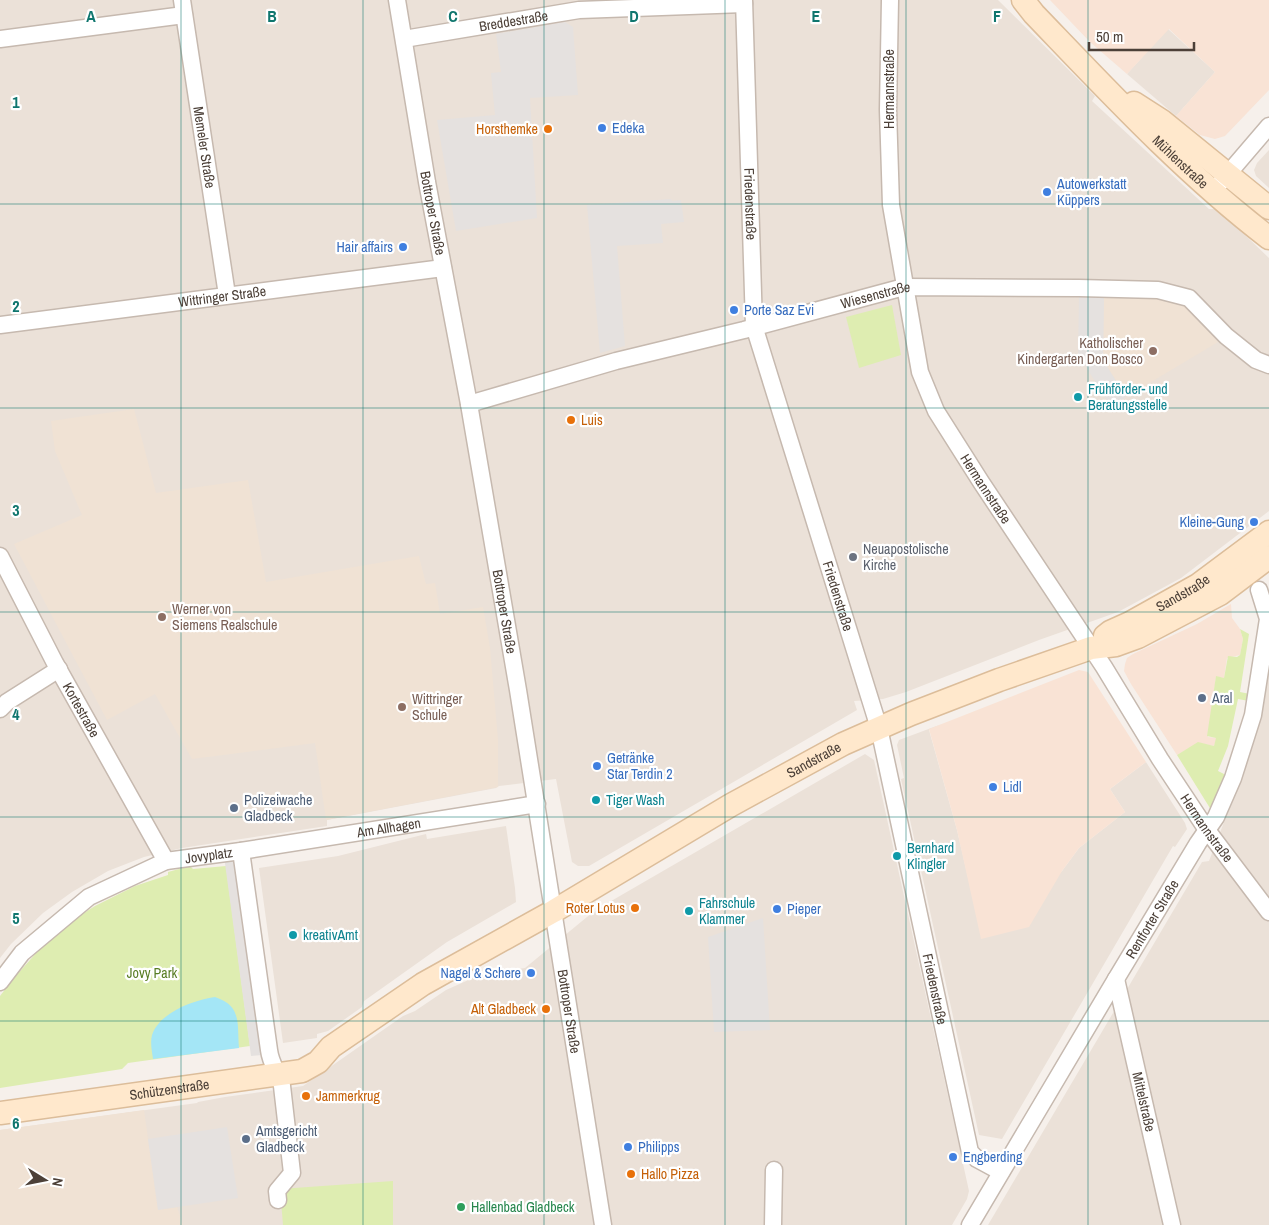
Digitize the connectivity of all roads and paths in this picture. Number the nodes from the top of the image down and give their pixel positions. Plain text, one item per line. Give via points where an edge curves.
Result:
1 (397, 0) edge
2 (890, 0) edge
3 (1023, 0) edge
4 (744, 2) edge
5 (578, 5) edge
6 (183, 8) edge
7 (0, 39) edge
8 (404, 39) junction
9 (1098, 79) junction
10 (1269, 126) edge
11 (1227, 174) junction
12 (1213, 191) junction
13 (1269, 208) edge
14 (1269, 238) edge
15 (443, 268) junction
16 (904, 287) junction
17 (227, 295) junction
18 (0, 325) edge
19 (754, 326) junction
20 (1269, 366) edge
21 (469, 404) junction
22 (1269, 532) edge
23 (0, 556) edge
24 (1269, 557) edge
25 (1259, 590) dead end
26 (1091, 648) junction
27 (58, 668) junction
28 (0, 709) edge
29 (878, 728) junction
30 (536, 804) junction
31 (1207, 830) junction
32 (241, 851) junction
33 (166, 861) junction
34 (554, 911) junction
35 (1269, 912) edge
36 (1116, 979) junction
37 (0, 982) edge
38 (275, 1069) junction
39 (0, 1101) edge
40 (0, 1113) edge
41 (774, 1170) dead end
42 (1001, 1172) junction
43 (278, 1200) dead end
44 (603, 1225) edge
45 (773, 1225) edge
46 (970, 1225) edge
47 (1172, 1225) edge

1 - 8 street, Bottroper Straße
2 - 16 street, Hermannstraße via 888,110 891,205
3 - 9 main road, Mühlenstraße
4 - 5 street, Breddestraße
4 - 19 street, Friedenstraße
5 - 8 street, Breddestraße
6 - 7 street
6 - 17 street, Memeler Straße
8 - 15 street, Bottroper Straße
9 - 11 main road, Mühlenstraße via 1162,122
9 - 12 main road, Mühlenstraße via 1154,138
10 - 11 street
11 - 12 street
11 - 13 main road, Mühlenstraße
12 - 14 main road, Mühlenstraße
15 - 17 street, Wittringer Straße
15 - 21 street, Bottroper Straße
16 - 19 street, Wiesenstraße
16 - 20 street, Wiesenstraße via 1158,290 1189,298 1226,336 1256,360
16 - 26 street, Hermannstraße via 920,372 936,412
17 - 18 street, Wittringer Straße
19 - 21 street, Wiesenstraße
19 - 29 street, Friedenstraße
21 - 30 street, Bottroper Straße
22 - 26 main road, Sandstraße via 1198,585 1110,632
23 - 27 street, Kortestraße
24 - 26 main road, Sandstraße via 1220,594 1138,636 1116,645
25 - 31 street, Rentforter Straße via 1268,618 1253,715 1233,778
26 - 29 main road, Sandstraße
26 - 31 street, Hermannstraße
27 - 28 street
27 - 33 street, Kortestraße
29 - 34 main road, Sandstraße via 731,805
29 - 42 street, Friedenstraße via 970,1152
30 - 32 street, Am Allhagen
30 - 34 street, Bottroper Straße
31 - 35 street, Hermannstraße
31 - 36 street, Rentforter Straße
32 - 33 street, Jovyplatz
32 - 38 street, Jovyplatz
33 - 37 street, Jovyplatz via 89,897 22,953
34 - 38 main road, Schützenstraße via 423,984 331,1047 318,1062 302,1071
34 - 44 street, Bottroper Straße
36 - 42 street, Rentforter Straße
36 - 47 street, Mittelstraße
38 - 39 main road, Schützenstraße
38 - 40 main road, Schützenstraße
38 - 43 street, Jovyplatz via 292,1173 277,1191
41 - 45 street
42 - 46 street, Rentforter Straße

